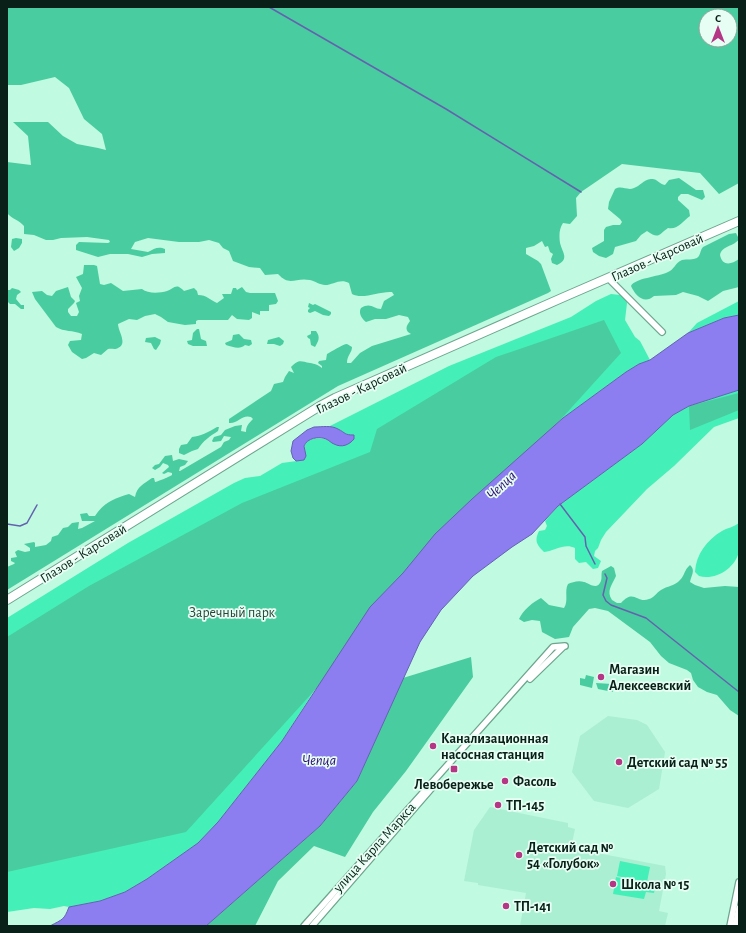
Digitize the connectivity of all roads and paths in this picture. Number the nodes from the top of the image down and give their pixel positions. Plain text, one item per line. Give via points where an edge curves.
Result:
1 (739, 221) edge
2 (608, 278) junction
3 (662, 332) dead end
4 (7, 600) edge
5 (739, 882) edge
6 (739, 908) edge
7 (304, 926) edge
8 (312, 926) edge
9 (730, 926) edge
10 (735, 926) edge

1 - 2 main road, Глазов - Карсовай
2 - 3 street
2 - 4 main road, Глазов - Карсовай via 376,379 325,404
5 - 9 street
6 - 10 street
7 - 8 street, улица Карла Маркса via 553,647 564,646 525,684

